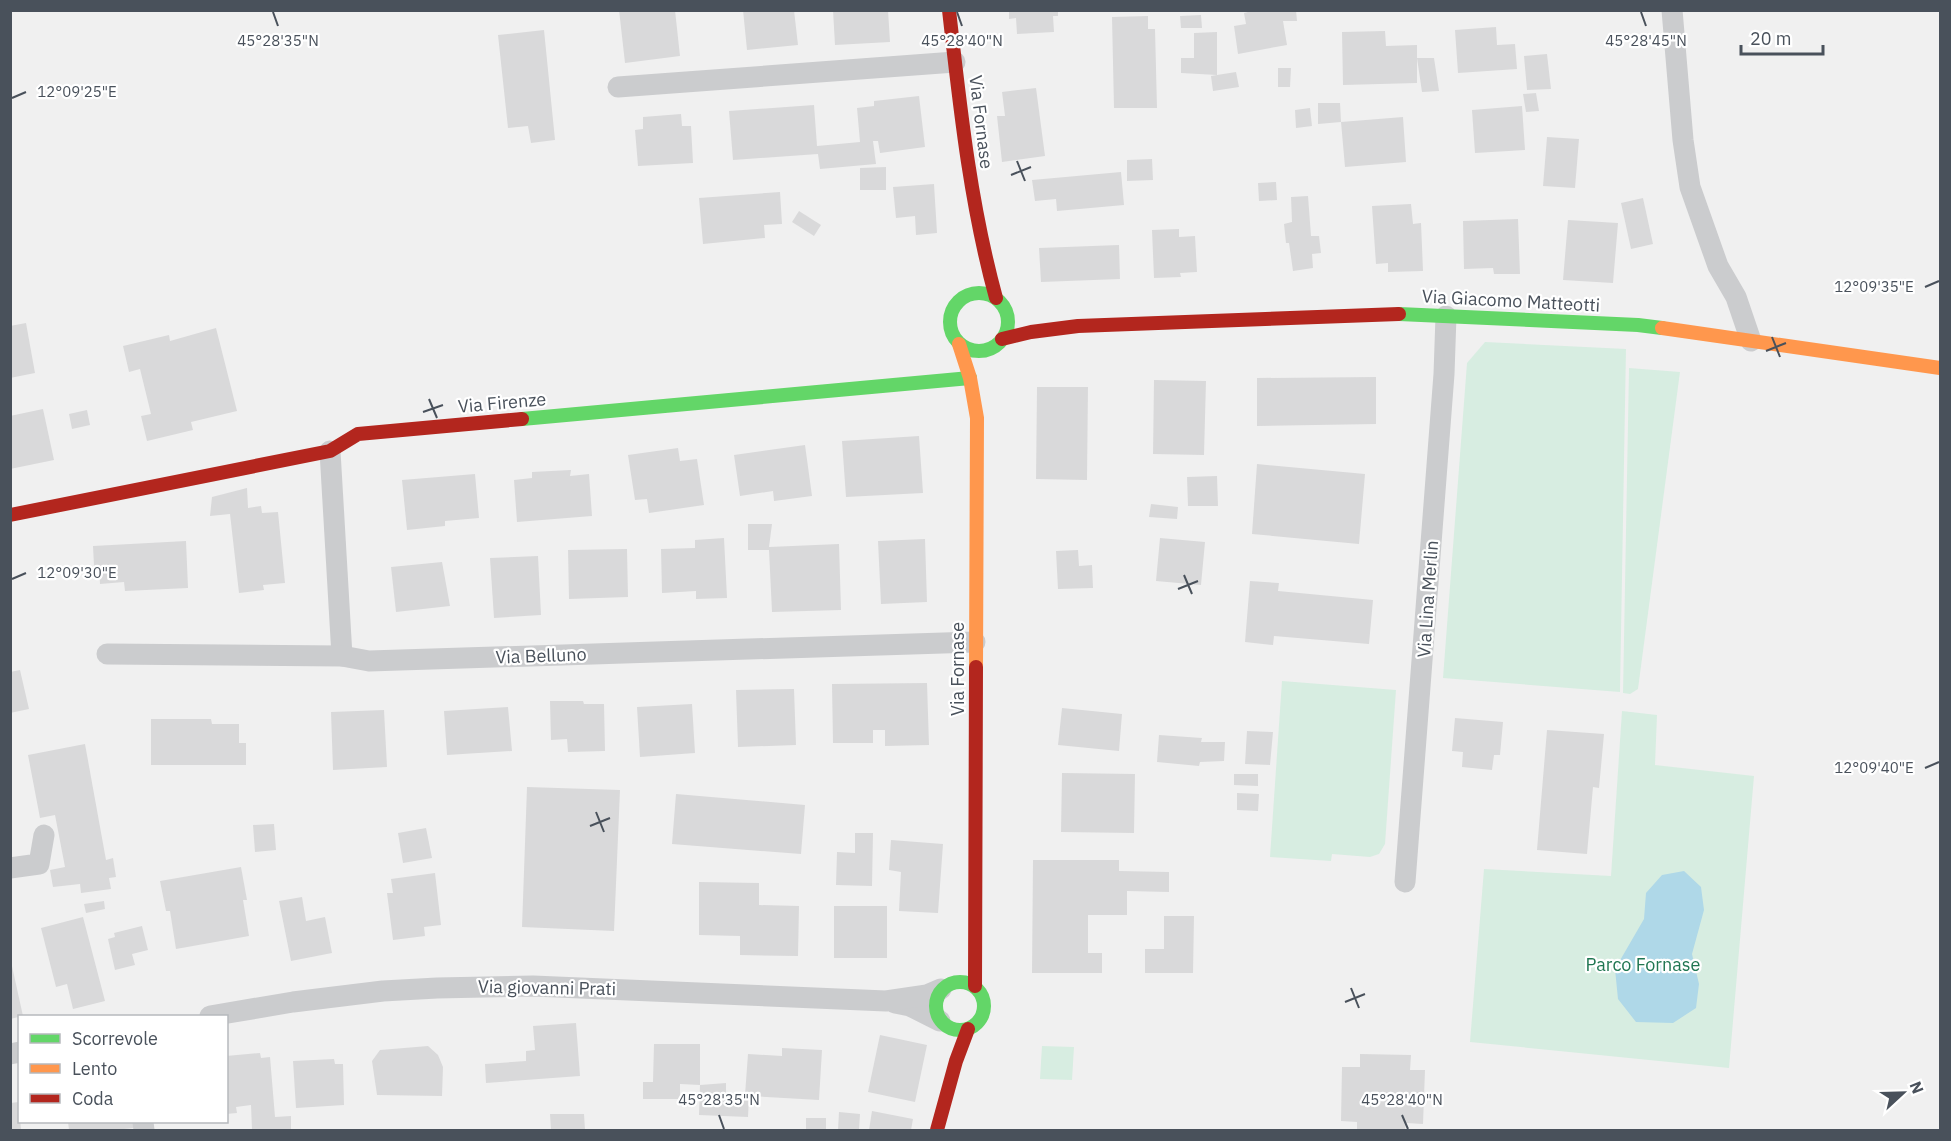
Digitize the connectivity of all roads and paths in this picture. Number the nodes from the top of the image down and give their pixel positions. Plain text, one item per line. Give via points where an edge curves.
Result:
1 (949, 10) edge
2 (1672, 10) edge
3 (955, 62) junction
4 (618, 87) dead end
5 (972, 202) junction
6 (968, 247) dead end
7 (964, 280) dead end
8 (960, 300) junction
9 (999, 301) junction
10 (1446, 316) junction
11 (1078, 326) junction
12 (1751, 341) junction
13 (999, 343) junction
14 (959, 344) junction
15 (989, 364) dead end
16 (1941, 368) edge
17 (970, 378) junction
18 (985, 381) dead end
19 (977, 418) junction
20 (330, 451) junction
21 (10, 515) edge
22 (975, 642) junction
23 (107, 654) dead end
24 (342, 656) junction
25 (44, 835) dead end
26 (10, 868) edge
27 (1405, 882) dead end
28 (975, 919) junction
29 (953, 976) junction
30 (975, 986) junction
31 (886, 1001) junction
32 (222, 1015) edge
33 (943, 1024) junction
34 (968, 1029) junction
35 (943, 1104) junction
36 (938, 1131) edge

1 - 3 street, Via Fornase
2 - 12 street via 1690,188
3 - 4 street
3 - 5 street, Via Fornase
5 - 6 street, Via Fornase
5 - 9 street, Via Fornase via 986,265
7 - 8 street, Via Fornase
8 - 9 street via 978,293
8 - 14 street, Via Fornase via 950,317 953,336
9 - 11 street, Via Giacomo Matteotti via 1026,316
9 - 13 street, Via Fornase via 1008,321
10 - 11 street, Via Giacomo Matteotti via 1394,314
10 - 12 street, Via Giacomo Matteotti via 1638,325
10 - 27 street, Via Lina Merlin
11 - 13 street, Via Giacomo Matteotti via 1031,332
12 - 16 street, Via Giacomo Matteotti
13 - 14 street via 977,352
13 - 15 street, Via Fornase
14 - 17 street, Via Fornase
17 - 19 street, Via Fornase
17 - 20 street, Via Firenze via 358,434
18 - 19 street, Via Fornase
19 - 22 street, Via Fornase
20 - 21 street, Via Firenze
20 - 24 street
22 - 24 street, Via Belluno via 369,661
22 - 28 street, Via Fornase
23 - 24 street, Via Belluno
25 - 26 street via 39,864
28 - 29 street, Via Fornase
28 - 30 street, Via Fornase
29 - 30 street
29 - 31 street via 927,995
29 - 33 street, Via Fornase via 936,1000 936,1012
30 - 34 street, Via Fornase via 984,1008 979,1021
31 - 32 street, Via giovanni Prati via 533,986 437,988 383,991
31 - 33 street via 910,1006
33 - 34 street via 954,1030
33 - 35 street, Via Fornase via 947,1057
34 - 35 street, Via Fornase
35 - 36 street, Via Fornase

